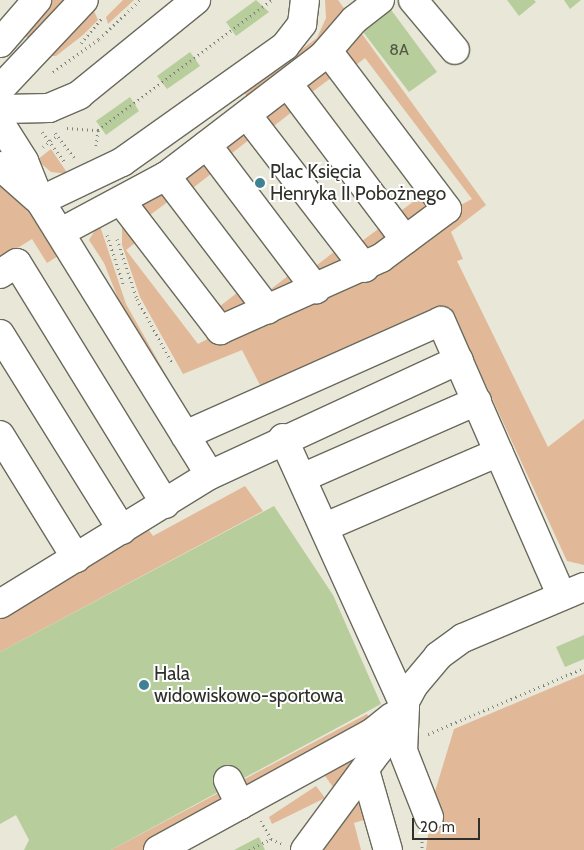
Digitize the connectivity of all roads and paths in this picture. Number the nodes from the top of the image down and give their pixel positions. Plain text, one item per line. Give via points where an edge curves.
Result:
1 (37, 0) edge
2 (84, 0) edge
3 (196, 0) edge
4 (272, 0) edge
5 (305, 0) edge
6 (380, 0) edge
7 (414, 0) edge
8 (0, 43) edge
9 (455, 50) dead end
10 (328, 51) junction
11 (288, 84) junction
12 (1, 107) edge
13 (247, 115) junction
14 (51, 128) dead end
15 (98, 130) junction
16 (207, 145) junction
17 (94, 150) dead end
18 (0, 166) edge
19 (166, 176) junction
20 (121, 201) junction
21 (40, 202) junction
22 (61, 232) junction
23 (406, 240) junction
24 (365, 268) junction
25 (0, 274) edge
26 (316, 289) junction
27 (268, 310) junction
28 (0, 334) edge
29 (459, 360) junction
30 (477, 400) junction
31 (0, 435) edge
32 (185, 435) junction
33 (283, 438) junction
34 (499, 452) junction
35 (210, 475) junction
36 (304, 477) junction
37 (165, 504) junction
38 (326, 527) junction
39 (122, 530) junction
40 (76, 558) junction
41 (573, 592) edge
42 (0, 604) edge
43 (584, 668) edge
44 (405, 707) junction
45 (402, 745) junction
46 (365, 770) junction
47 (228, 780) dead end
48 (240, 805) junction
49 (429, 817) dead end
50 (262, 844) dead end
51 (158, 850) edge
52 (249, 850) edge
53 (306, 850) edge
54 (388, 850) edge

1 - 8 street
2 - 12 street
3 - 12 street via 79,95 49,108
4 - 15 path
5 - 21 street via 302,24 289,43 122,162
6 - 10 street via 354,20
7 - 9 street
10 - 11 street
10 - 23 street via 447,209
11 - 13 street
11 - 23 street
12 - 21 street
13 - 16 street
13 - 24 street
14 - 15 path
15 - 17 path
16 - 19 street
16 - 26 street
18 - 21 street
19 - 20 street
19 - 27 street
20 - 22 street
20 - 27 street via 220,330
21 - 22 street
22 - 32 street
23 - 24 street
24 - 26 street
25 - 37 street via 17,264
26 - 27 street
28 - 39 street
29 - 30 street
29 - 32 street via 441,320
29 - 33 street
30 - 34 street
30 - 36 street
31 - 40 street
32 - 35 street
33 - 35 street
33 - 36 street
34 - 38 street
34 - 41 street
35 - 37 street
36 - 38 street
37 - 39 street
38 - 44 street
39 - 40 street
40 - 42 street
41 - 44 street via 450,647 425,669
43 - 45 path
44 - 45 street
44 - 46 street
44 - 48 street via 372,733
45 - 49 street via 410,776
46 - 53 street
46 - 54 street
47 - 48 street
48 - 51 street
50 - 52 path

